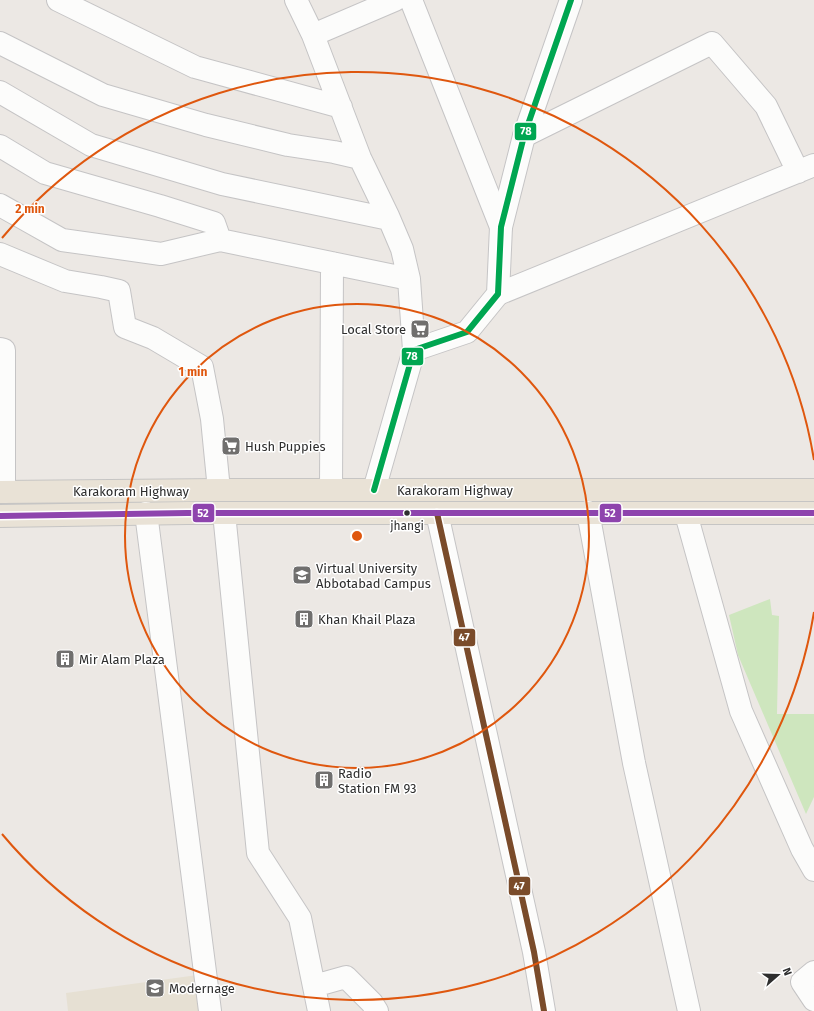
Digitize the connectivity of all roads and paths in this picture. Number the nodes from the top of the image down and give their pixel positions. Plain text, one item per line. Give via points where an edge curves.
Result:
1 (58, 0) edge
2 (296, 0) edge
3 (395, 0) edge
4 (411, 0) edge
5 (571, 0) edge
6 (313, 36) junction
7 (0, 43) edge
8 (0, 92) edge
9 (341, 107) junction
10 (524, 136) junction
11 (0, 146) edge
12 (360, 158) junction
13 (806, 169) edge
14 (0, 205) edge
15 (389, 219) junction
16 (501, 227) junction
17 (220, 240) junction
18 (1, 257) edge
19 (332, 263) junction
20 (409, 279) junction
21 (498, 294) junction
22 (0, 349) edge
23 (414, 350) junction
24 (219, 490) junction
25 (331, 490) junction
26 (374, 490) junction
27 (814, 490) edge
28 (186, 491) junction
29 (2, 492) edge
30 (588, 512) junction
31 (146, 513) junction
32 (187, 513) junction
33 (224, 513) junction
34 (437, 513) junction
35 (814, 513) edge
36 (686, 514) junction
37 (0, 516) edge
38 (814, 870) edge
39 (814, 972) edge
40 (314, 986) junction
41 (814, 1000) edge
42 (210, 1011) edge
43 (319, 1011) edge
44 (377, 1011) edge
45 (544, 1011) edge
46 (689, 1011) edge

1 - 9 street via 195,67
2 - 6 street
3 - 6 street
4 - 16 street
5 - 10 street
6 - 9 street
7 - 12 street via 103,95 221,129
8 - 15 street via 91,145 222,184
9 - 12 street
10 - 13 street via 712,43 766,106
10 - 16 street
11 - 17 street via 46,173 214,223
12 - 15 street
13 - 21 street
14 - 17 street via 62,240 161,254
15 - 20 street via 402,249
16 - 21 street
17 - 19 street
18 - 24 street via 64,281 119,291 125,328 153,338 202,366 212,419
19 - 20 street
19 - 25 street
20 - 23 street
21 - 23 street via 467,332
22 - 29 street via 4,350
23 - 26 street
24 - 25 highway, Karakoram Highway
24 - 28 highway, Karakoram Highway
25 - 26 highway, Karakoram Highway
26 - 27 highway, Karakoram Highway
28 - 29 highway, Karakoram Highway
28 - 32 highway
30 - 34 highway, Karakoram Highway
30 - 36 highway, Karakoram Highway
30 - 46 street via 634,763
31 - 32 highway, Karakoram Highway
31 - 37 highway, Karakoram Highway
31 - 42 street
32 - 33 highway, Karakoram Highway
33 - 34 highway, Karakoram Highway
33 - 40 street via 258,853 300,918
34 - 45 street via 534,952
35 - 36 highway, Karakoram Highway
36 - 38 street via 741,711
39 - 41 street via 802,982
40 - 43 street
40 - 44 street via 346,977

